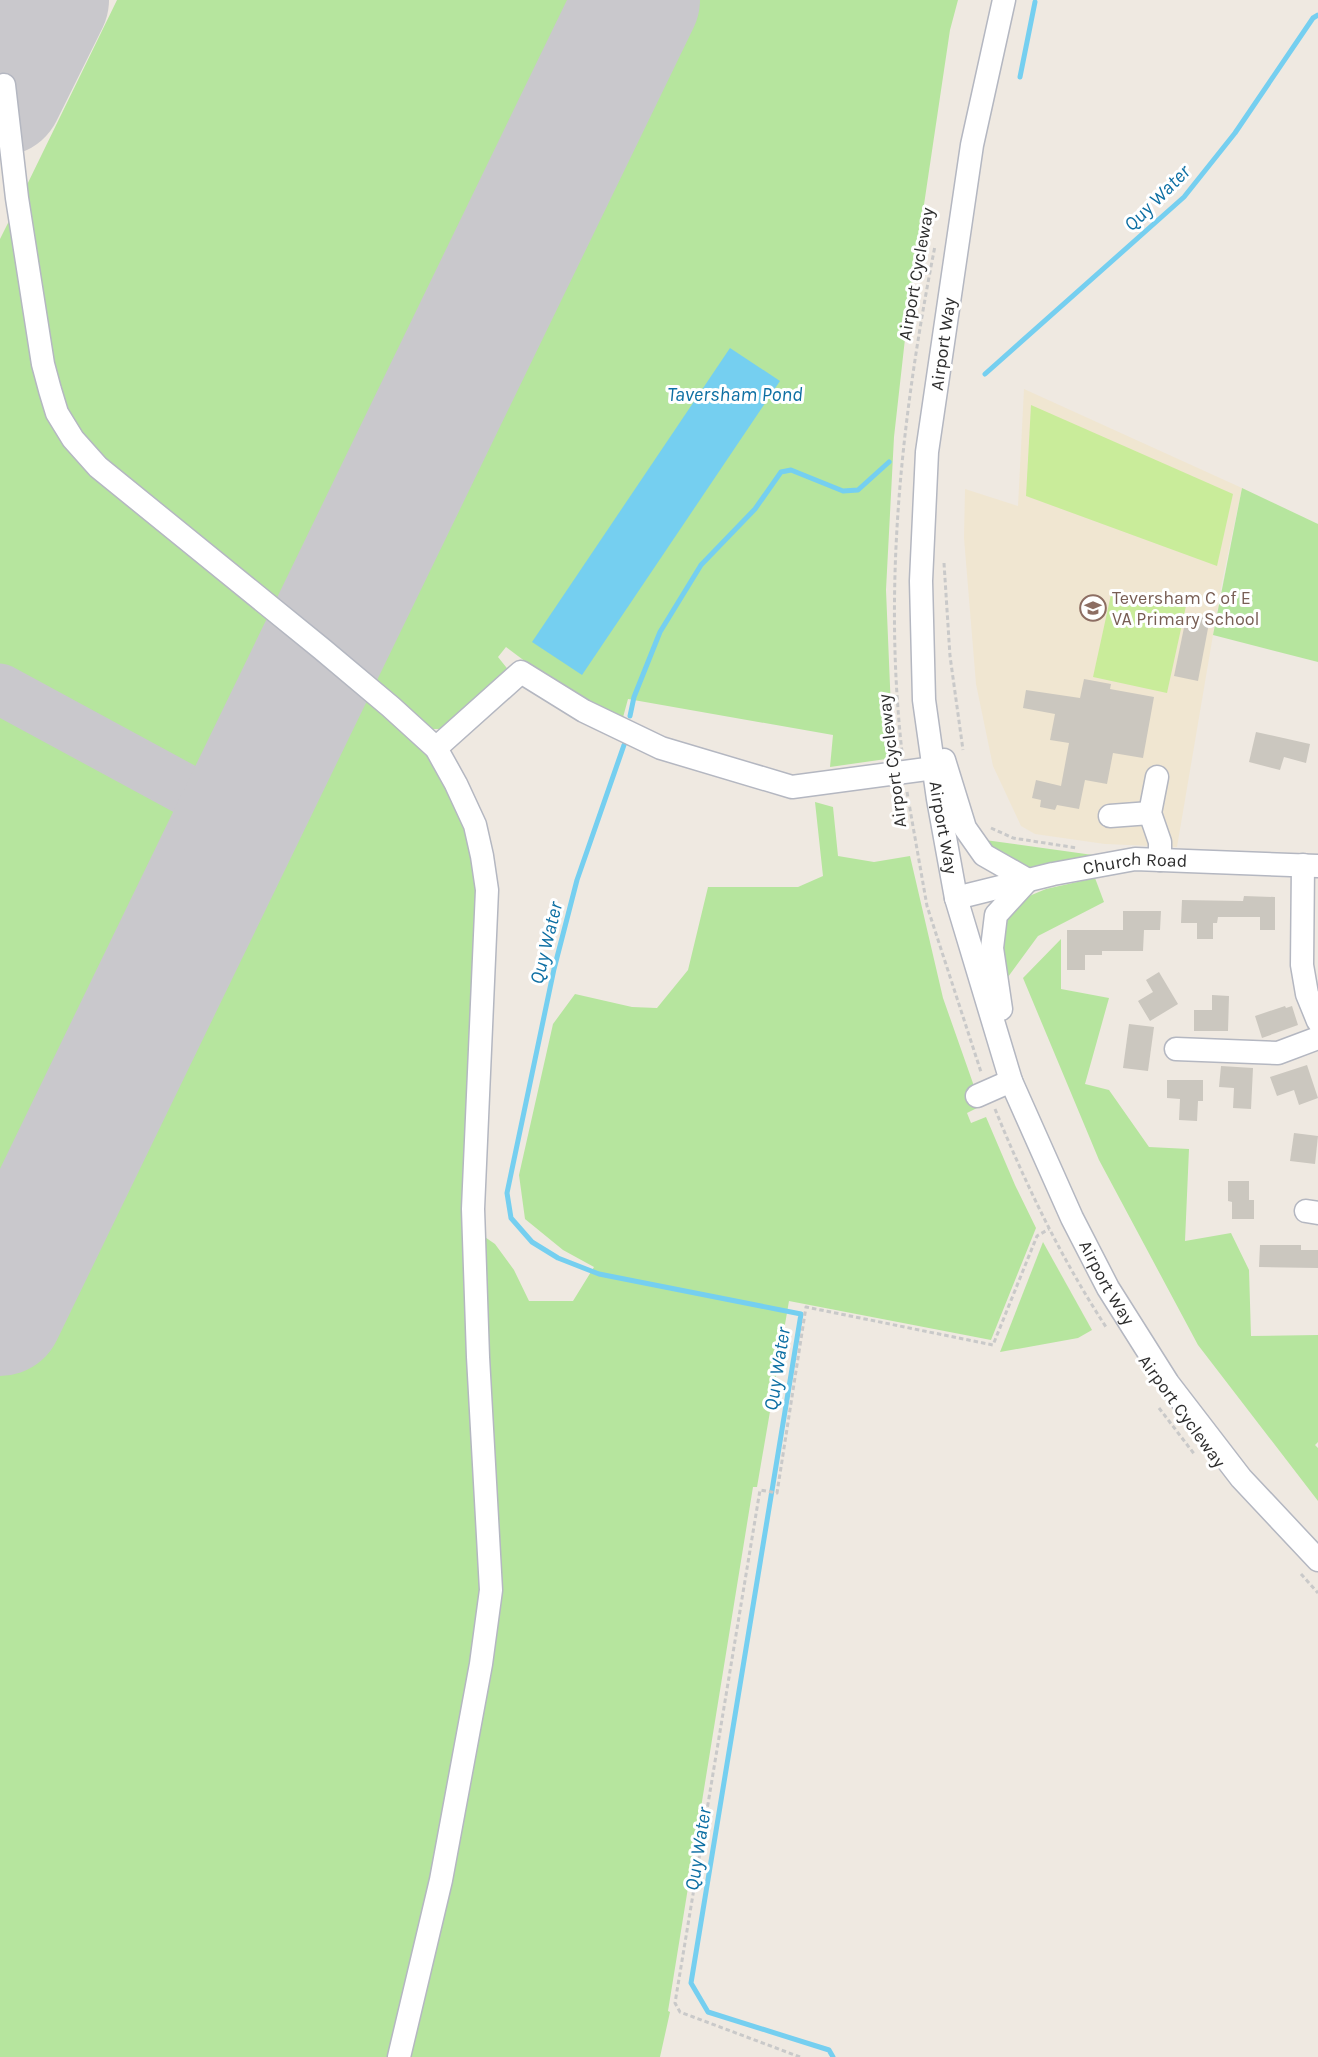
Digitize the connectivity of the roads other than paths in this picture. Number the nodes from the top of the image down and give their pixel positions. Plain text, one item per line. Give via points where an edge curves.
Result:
1 (1004, 0) edge
2 (4, 85) dead end
3 (924, 700) junction
4 (436, 748) junction
5 (934, 768) junction
6 (1157, 777) dead end
7 (1150, 813) junction
8 (1110, 816) dead end
9 (1160, 860) junction
10 (1311, 865) edge
11 (1028, 880) junction
12 (956, 898) junction
13 (1318, 1021) edge
14 (1318, 1038) edge
15 (1176, 1049) dead end
16 (1011, 1081) junction
17 (982, 1094) road end
18 (1318, 1560) edge
19 (399, 2057) edge

1 - 3 street, Airport Way via 972,145 927,452 921,581
2 - 4 street via 43,364 57,413 73,439 98,467 391,706
3 - 5 street, Airport Way
3 - 11 street via 965,828 984,855
4 - 5 street via 521,672 584,711 661,748 792,788
4 - 19 street via 475,825 486,890 472,1209 491,1590 448,1846
5 - 12 street, Airport Way
6 - 7 street
7 - 8 street
7 - 9 street via 1160,842
9 - 10 street, Church Road
9 - 11 street, Church Road via 1135,859
10 - 13 street via 1302,965 1307,994
11 - 12 street, Church Road
11 - 16 street via 996,915 992,948
12 - 16 street, Airport Way
14 - 15 street via 1278,1053
16 - 17 street
16 - 18 street, Airport Way via 1108,1288 1168,1383 1241,1478

